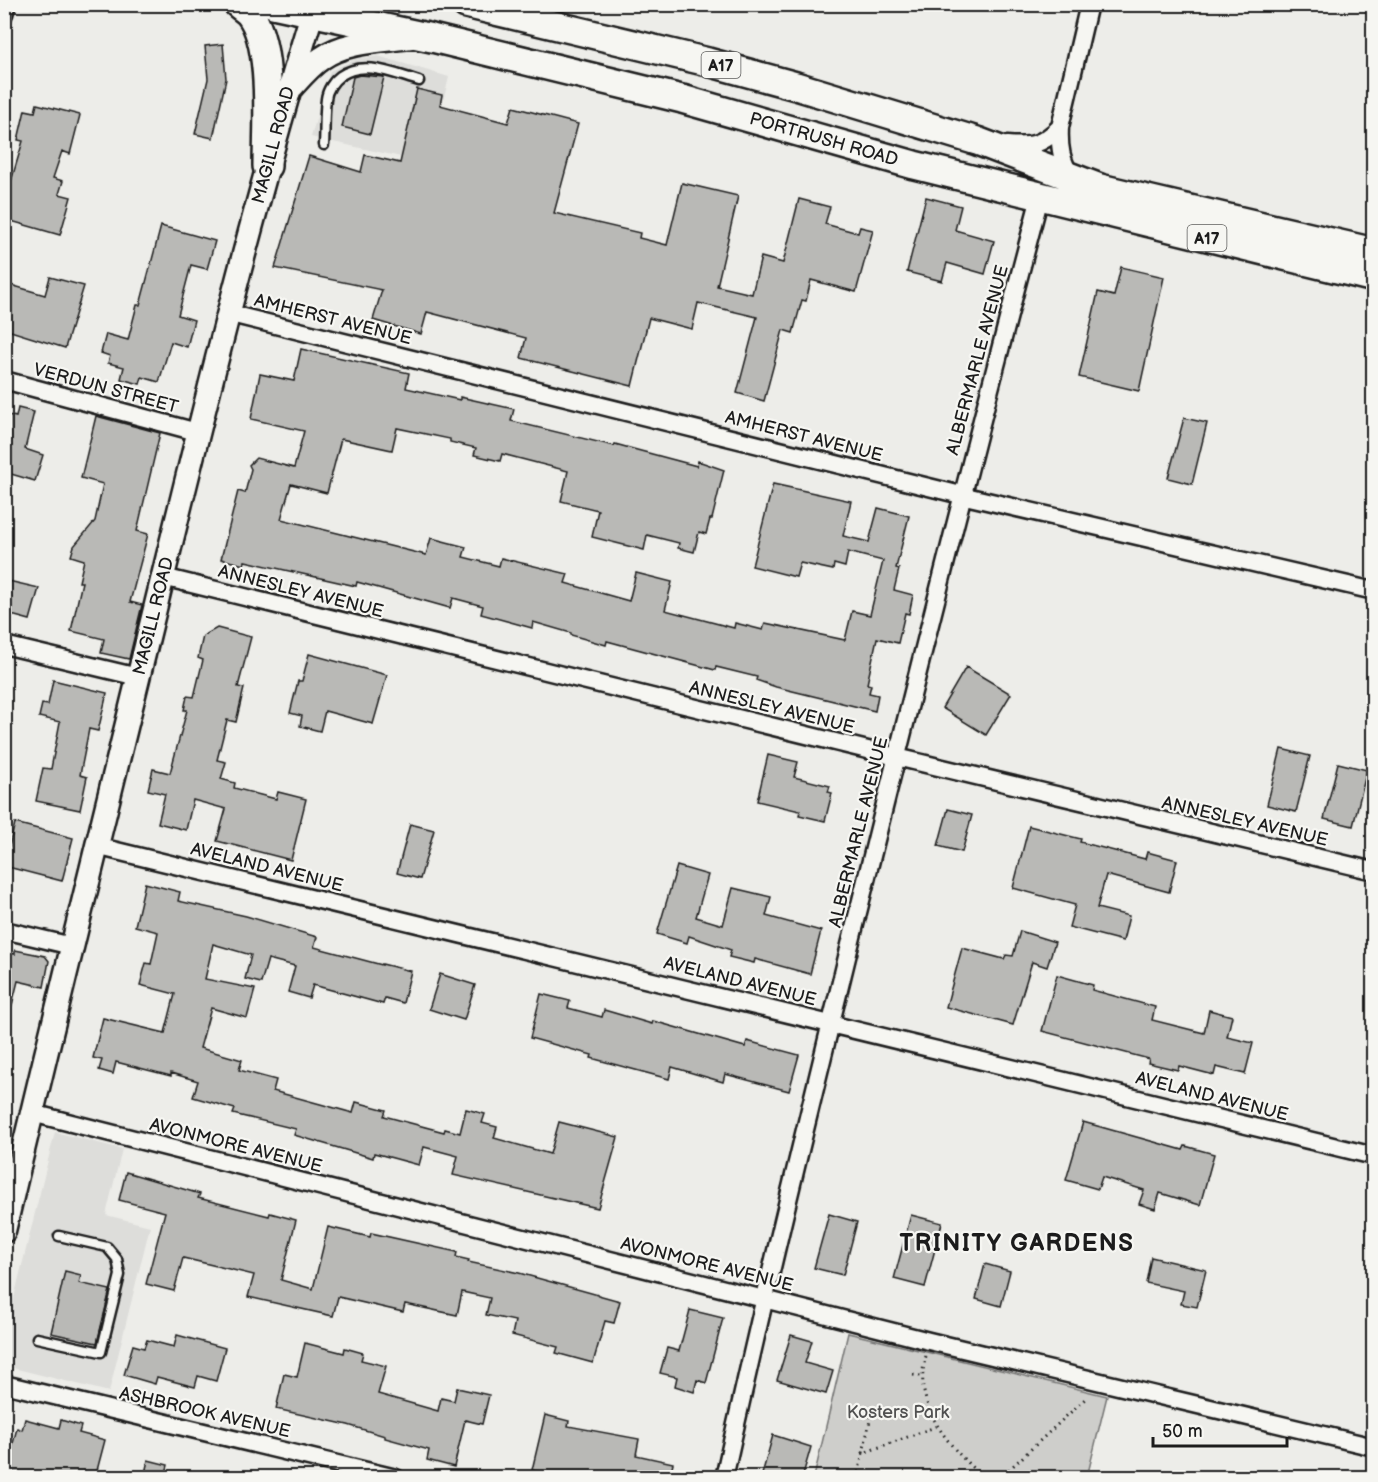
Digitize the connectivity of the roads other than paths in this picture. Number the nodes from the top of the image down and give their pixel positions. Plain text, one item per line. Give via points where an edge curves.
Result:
1 (7, 4) edge
2 (238, 4) edge
3 (273, 4) edge
4 (466, 4) edge
5 (1089, 4) edge
6 (314, 8) edge
7 (4, 14) edge
8 (420, 35) junction
9 (419, 81) dead end
10 (287, 93) junction
11 (909, 121) junction
12 (1060, 127) junction
13 (977, 141) junction
14 (324, 146) dead end
15 (267, 166) junction
16 (1073, 178) junction
17 (1100, 188) junction
18 (1040, 197) junction
19 (1374, 252) edge
20 (1374, 278) edge
21 (227, 313) junction
22 (4, 380) edge
23 (197, 432) junction
24 (961, 495) junction
25 (163, 577) junction
26 (1374, 591) edge
27 (4, 645) edge
28 (138, 676) junction
29 (896, 757) junction
30 (96, 846) junction
31 (1374, 871) edge
32 (4, 930) edge
33 (72, 946) junction
34 (831, 1024) junction
35 (32, 1113) junction
36 (1374, 1156) edge
37 (5, 1228) edge
38 (59, 1236) dead end
39 (763, 1299) junction
40 (37, 1338) dead end
41 (4, 1384) edge
42 (1374, 1447) edge
43 (396, 1478) edge
44 (724, 1478) edge

1 - 7 street
2 - 15 highway via 256,26 266,59
3 - 6 highway, PORTRUSH ROAD / A17
4 - 11 highway, A17 via 708,62
5 - 12 street
6 - 8 highway, PORTRUSH ROAD / A17
6 - 10 main road, MAGILL ROAD
8 - 10 main road via 353,45 323,57
8 - 18 highway, PORTRUSH ROAD / A17 via 682,99
9 - 14 lane via 378,69 349,70 334,81 326,98
10 - 15 main road, MAGILL ROAD
11 - 13 highway, A17
11 - 18 highway via 1022,178
12 - 13 street via 1048,139 1032,145
12 - 16 street via 1059,148
13 - 16 highway, A17
15 - 21 main road, MAGILL ROAD
16 - 17 highway, A17
17 - 18 highway via 1050,191
17 - 19 highway, A17
18 - 20 highway, PORTRUSH ROAD / A17
18 - 24 street, ALBERMARLE AVENUE
21 - 23 main road, MAGILL ROAD
21 - 24 street, AMHERST AVENUE
22 - 23 street, VERDUN STREET
23 - 25 main road, MAGILL ROAD
24 - 26 street, AMHERST AVENUE
24 - 29 street, ALBERMARLE AVENUE
25 - 28 main road, MAGILL ROAD
25 - 29 street, ANNESLEY AVENUE
27 - 28 street
28 - 30 main road, MAGILL ROAD
29 - 31 street, ANNESLEY AVENUE
29 - 34 street, ALBERMARLE AVENUE
30 - 33 main road, MAGILL ROAD
30 - 34 street, AVELAND AVENUE
32 - 33 street
33 - 35 main road, MAGILL ROAD
34 - 36 street, AVELAND AVENUE
34 - 39 street, ALBERMARLE AVENUE
35 - 37 main road, MAGILL ROAD
35 - 39 street, AVONMORE AVENUE
38 - 40 lane via 107,1247 117,1259 120,1275 101,1352
39 - 42 street, AVONMORE AVENUE
39 - 44 street, ALBERMARLE AVENUE
41 - 43 street, ASHBROOK AVENUE

